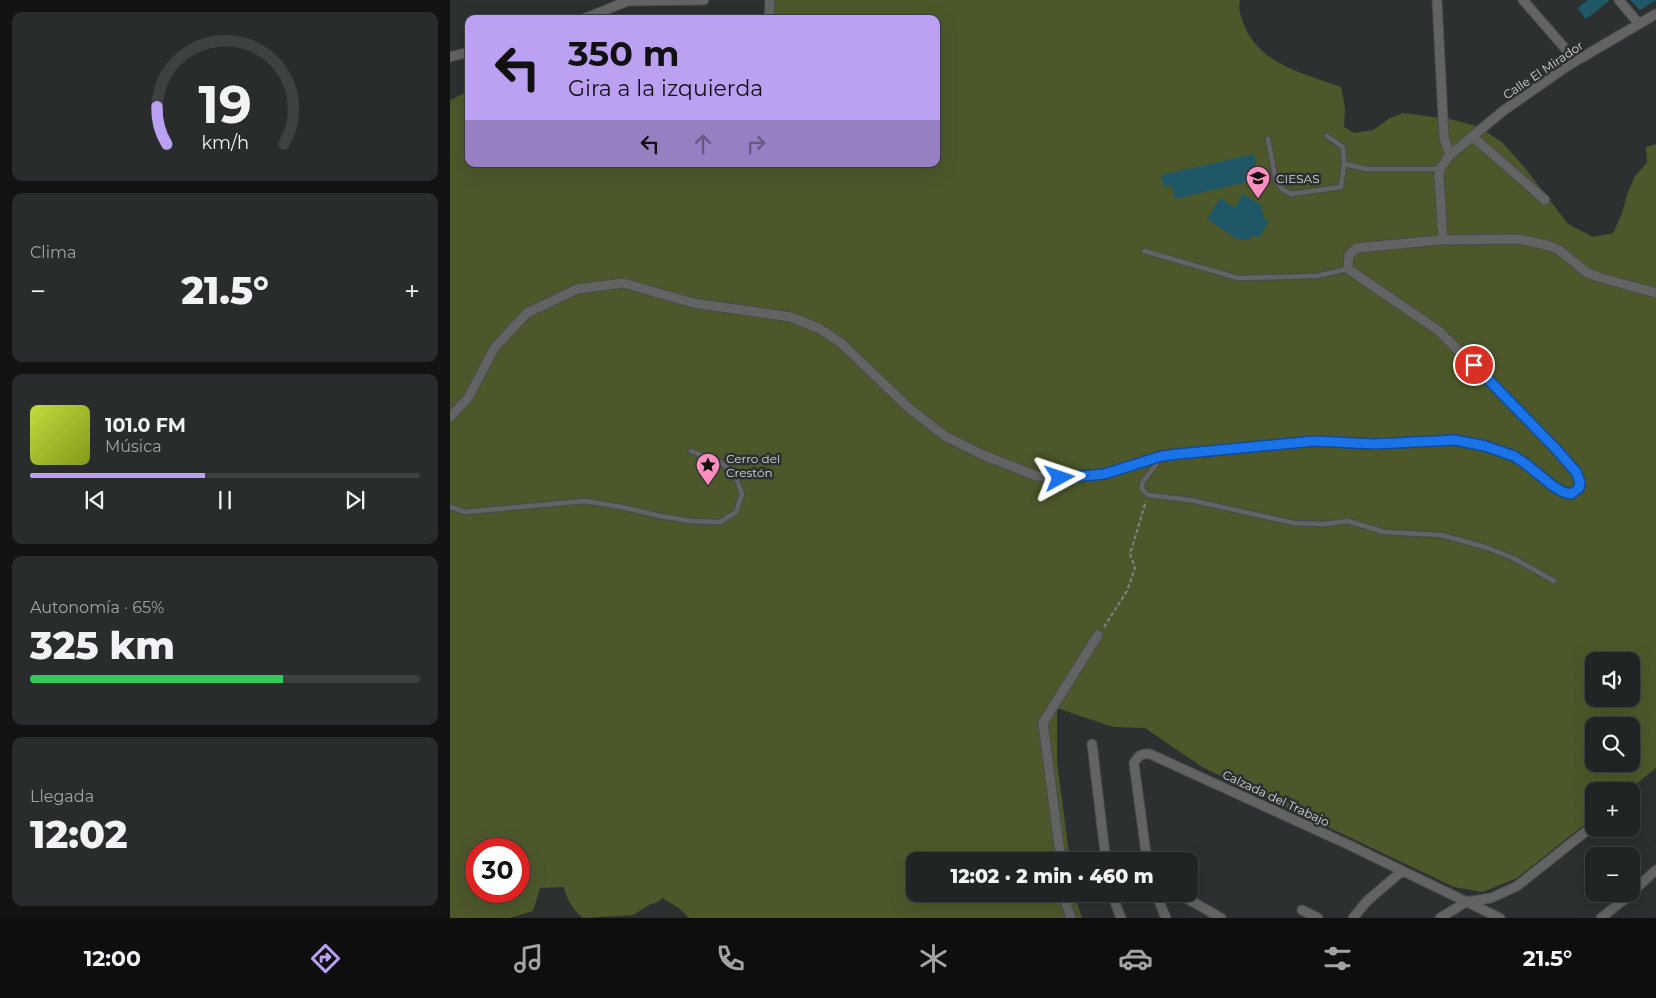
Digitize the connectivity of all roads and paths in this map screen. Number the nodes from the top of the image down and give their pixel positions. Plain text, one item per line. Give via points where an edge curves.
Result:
1 (704, 0) edge
2 (770, 0) edge
3 (1437, 0) edge
4 (1523, 0) edge
5 (1619, 0) edge
6 (1656, 14) edge
7 (594, 15) edge
8 (769, 15) edge
9 (1639, 24) junction
10 (465, 53) edge
11 (450, 57) edge
12 (1576, 61) junction
13 (1327, 136) dead end
14 (1472, 136) junction
15 (1268, 139) dead end
16 (1450, 155) junction
17 (1344, 164) junction
18 (1440, 169) junction
19 (1544, 200) dead end
20 (1443, 240) junction
21 (1144, 251) dead end
22 (1348, 269) junction
23 (1656, 293) edge
24 (450, 417) edge
25 (691, 451) dead end
26 (1162, 456) junction
27 (1148, 495) junction
28 (450, 507) edge
29 (1554, 581) dead end
30 (1098, 635) joint
31 (1092, 744) dead end
32 (1585, 832) edge
33 (1060, 852) edge
34 (1105, 852) edge
35 (1146, 852) edge
36 (1656, 870) edge
37 (1402, 871) junction
38 (1640, 885) edge
39 (1065, 902) edge
40 (1115, 902) edge
41 (1159, 902) edge
42 (1193, 902) edge
43 (1466, 902) junction
44 (1621, 902) edge
45 (1302, 910) dead end
46 (1071, 918) edge
47 (1121, 918) edge
48 (1166, 918) edge
49 (1221, 918) edge
50 (1318, 918) edge
51 (1353, 918) edge
52 (1440, 918) edge
53 (1500, 918) edge
54 (1601, 918) edge

1 - 7 street via 628,2
2 - 8 street
3 - 16 street via 1444,138
4 - 12 street
5 - 9 street
6 - 9 street, Calle El Mirador
9 - 12 street, Calle El Mirador
10 - 11 street
12 - 14 street, Calle El Mirador
13 - 17 lane via 1343,147
14 - 16 street, Calle El Mirador
14 - 19 street
15 - 17 lane via 1276,181 1291,194 1341,187
16 - 18 street, Calle El Mirador
17 - 18 lane via 1367,168
18 - 20 street
20 - 22 street via 1357,248 1349,255
20 - 23 street via 1519,239 1550,246 1586,272
21 - 22 lane via 1238,278 1316,276
22 - 26 street via 1439,332 1474,365 1576,472 1579,488 1571,494 1563,492 1514,456 1455,440 1374,444 1315,441
24 - 26 street via 468,398 496,347 527,313 577,289 623,283 693,303 791,317 820,329 841,343 910,410 945,436 1037,476 1060,478 1104,474
25 - 28 lane via 722,463 736,478 742,494 736,512 720,522 690,521 585,501 464,512
26 - 27 lane via 1142,483 1142,490
27 - 29 lane via 1190,500 1294,523 1348,521 1384,532 1441,535 1513,558
27 - 30 path via 1130,554 1135,568 1127,592
30 - 33 street via 1043,722
31 - 34 street
32 - 43 street via 1517,886 1491,898
35 - 37 street, Calzada del Trabajo via 1134,763 1143,753
36 - 38 street
37 - 43 street, Calzada del Trabajo
37 - 51 street via 1367,901
39 - 46 street
40 - 47 street
41 - 48 street
42 - 49 street
43 - 52 street
43 - 53 street, Calzada del Trabajo
44 - 54 street
45 - 50 street

